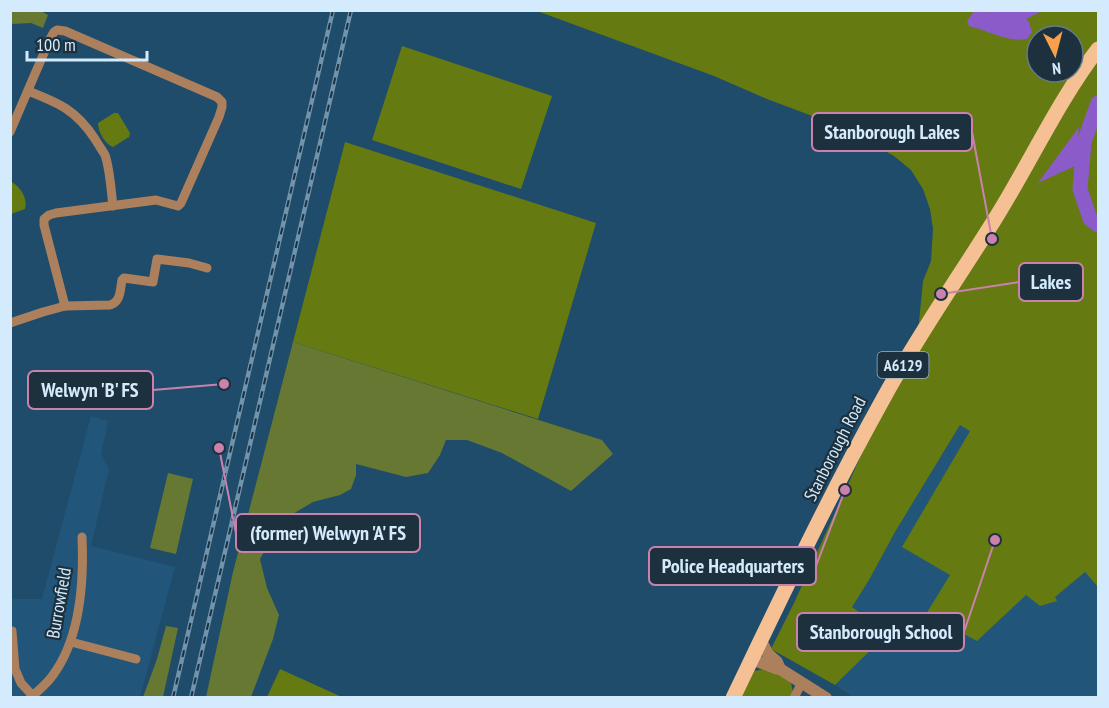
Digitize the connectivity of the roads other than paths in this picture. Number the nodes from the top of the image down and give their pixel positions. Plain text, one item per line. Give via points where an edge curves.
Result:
1 (1098, 49) edge
2 (1098, 58) edge
3 (1085, 68) edge
4 (1085, 70) edge
5 (1075, 84) edge
6 (28, 91) junction
7 (10, 132) edge
8 (113, 206) junction
9 (207, 268) dead end
10 (66, 306) junction
11 (10, 323) edge
12 (82, 537) dead end
13 (10, 631) edge
14 (761, 641) junction
15 (71, 642) junction
16 (136, 659) dead end
17 (752, 659) junction
18 (780, 669) junction
19 (802, 682) junction
20 (32, 697) edge
21 (733, 698) edge
22 (794, 698) edge
23 (826, 698) edge

1 - 3 main road, A6129
2 - 4 main road, A6129
5 - 14 main road, Stanborough Road / A6129 via 883,399
6 - 7 street
6 - 8 street via 62,106 84,123 104,154
6 - 8 street via 54,33 61,30 220,99 223,105 219,117 178,206 156,200
8 - 10 street via 56,213 44,219
9 - 10 street via 157,259 153,282 124,278 115,304
10 - 11 street
12 - 15 street, Burrowfield via 84,567
13 - 20 street via 15,669
14 - 17 main road, Stanborough Road / A6129
14 - 18 street
15 - 16 street
15 - 20 street, Burrowfield via 54,674
17 - 18 street
17 - 21 main road, Stanborough Road / A6129
18 - 19 street
19 - 22 street
19 - 23 street

